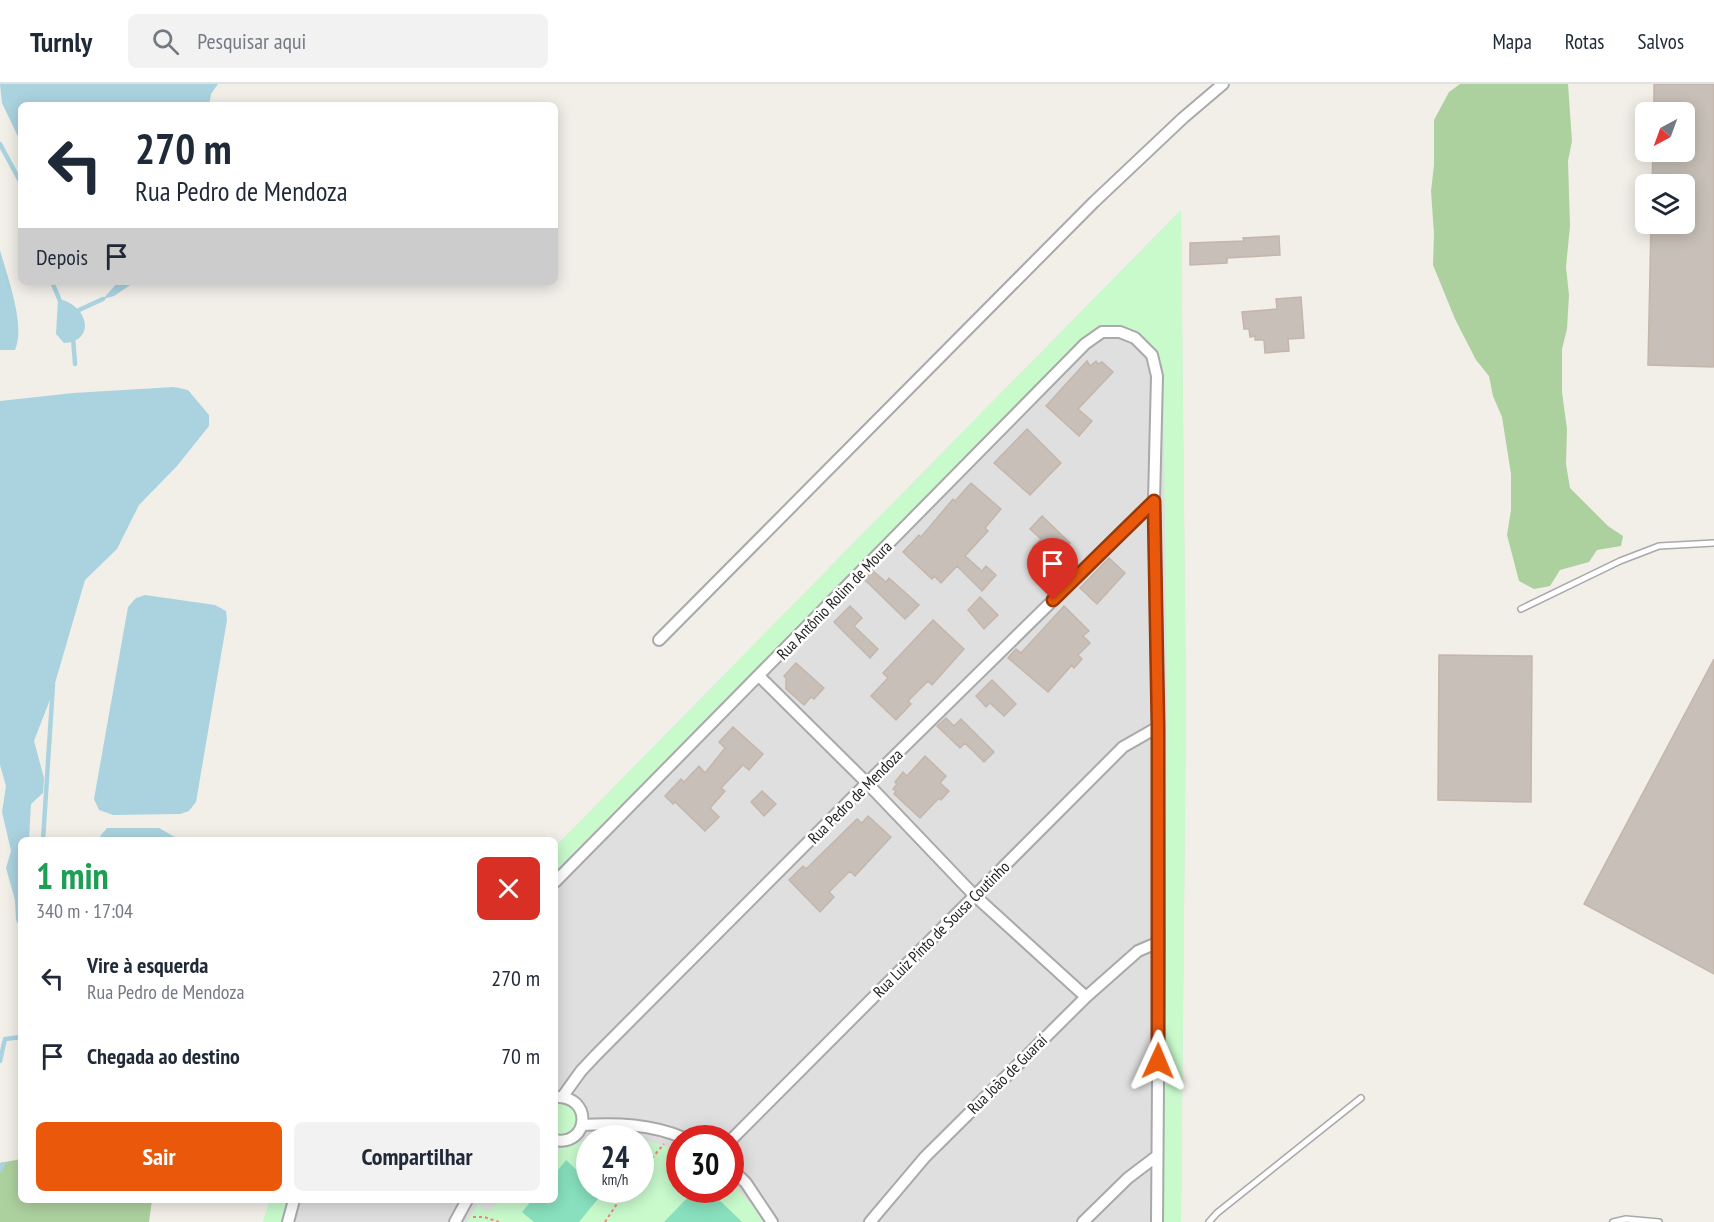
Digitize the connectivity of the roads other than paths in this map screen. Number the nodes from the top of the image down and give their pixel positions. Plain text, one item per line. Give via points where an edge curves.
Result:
1 (1223, 84) edge
2 (1154, 501) junction
3 (1714, 543) edge
4 (1521, 609) dead end
5 (659, 640) dead end
6 (759, 676) junction
7 (1158, 726) junction
8 (867, 783) junction
9 (558, 879) edge
10 (974, 895) junction
11 (1159, 942) junction
12 (1086, 997) junction
13 (559, 1097) edge
14 (1361, 1098) dead end
15 (582, 1125) joint
16 (628, 1125) edge
17 (744, 1127) edge
18 (576, 1133) edge
19 (558, 1141) edge
20 (1157, 1156) junction
21 (744, 1181) edge
22 (293, 1203) edge
23 (465, 1203) edge
24 (457, 1219) edge
25 (288, 1222) edge
26 (772, 1222) edge
27 (870, 1222) edge
28 (1083, 1222) edge
29 (1157, 1222) edge
30 (1209, 1222) edge
31 (1613, 1222) edge
32 (1659, 1222) edge

1 - 5 street via 1094,202
2 - 6 street, Rua Antônio Rolim de Moura via 1157,376 1152,355 1135,338 1120,332 1102,332 1085,344
2 - 7 street
2 - 8 street, Rua Pedro de Mendoza
3 - 4 lane via 1659,546
6 - 8 street
6 - 9 street, Rua Antônio Rolim de Moura
7 - 10 street, Rua Luiz Pinto de Sousa Coutinho via 1123,747
7 - 11 street
8 - 10 street
8 - 13 street, Rua Pedro de Mendoza
10 - 12 street
10 - 17 street, Rua Luiz Pinto de Sousa Coutinho
11 - 12 street, Rua João de Guaraí via 1138,951
11 - 20 street
12 - 27 street, Rua João de Guaraí via 925,1156
13 - 15 street via 577,1103
14 - 30 lane
15 - 16 street
18 - 19 street
20 - 28 street
20 - 29 street
21 - 26 street
22 - 25 street
23 - 24 street
31 - 32 lane

